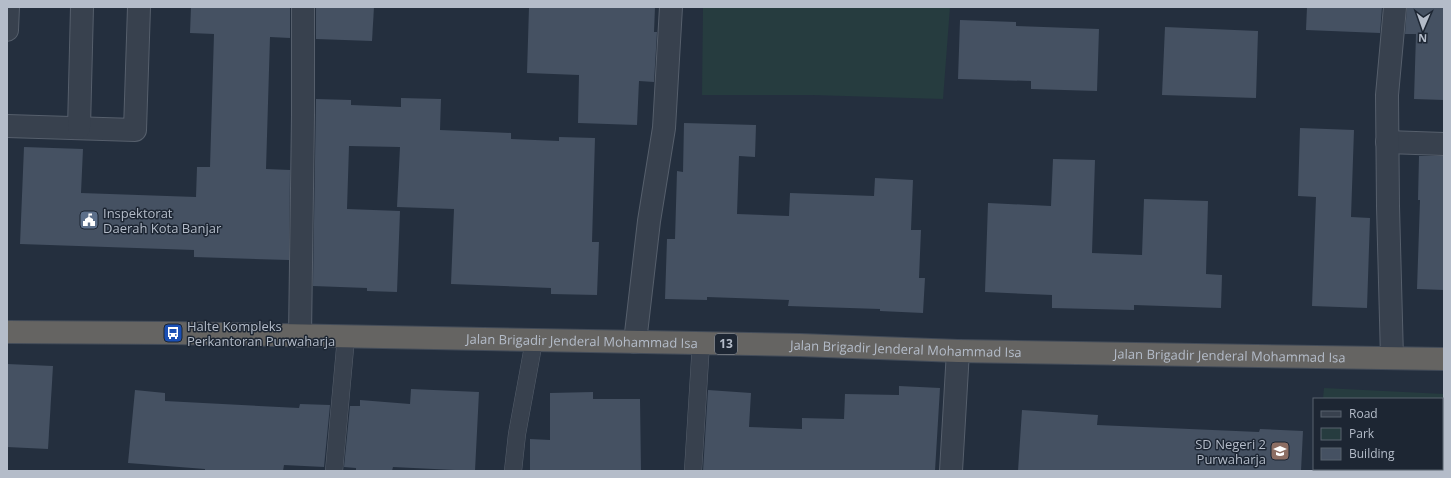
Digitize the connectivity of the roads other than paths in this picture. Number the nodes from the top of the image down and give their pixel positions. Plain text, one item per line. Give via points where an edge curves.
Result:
1 (8, 7) edge
2 (82, 7) edge
3 (139, 7) edge
4 (303, 7) edge
5 (671, 7) edge
6 (1395, 7) edge
7 (7, 30) edge
8 (7, 126) edge
9 (79, 128) junction
10 (1387, 142) junction
11 (1444, 144) edge
12 (7, 332) edge
13 (300, 336) junction
14 (346, 337) junction
15 (534, 340) junction
16 (635, 342) junction
17 (701, 343) junction
18 (958, 351) junction
19 (1392, 358) junction
20 (1444, 359) edge
21 (334, 471) edge
22 (513, 471) edge
23 (692, 471) edge
24 (951, 471) edge

1 - 7 street
2 - 9 street
3 - 9 street via 135,130
4 - 13 street
5 - 16 street via 664,128 649,222
6 - 10 street
8 - 9 street
10 - 11 street
10 - 19 street
12 - 13 highway, Jalan Brigadir Jenderal Mohammad Isa / 13
13 - 14 highway, Jalan Brigadir Jenderal Mohammad Isa / 13
14 - 15 highway, Jalan Brigadir Jenderal Mohammad Isa / 13
14 - 21 lane
15 - 16 highway, Jalan Brigadir Jenderal Mohammad Isa / 13
15 - 22 lane
16 - 17 highway, Jalan Brigadir Jenderal Mohammad Isa / 13
17 - 18 highway, Jalan Brigadir Jenderal Mohammad Isa / 13
17 - 23 lane
18 - 19 highway, Jalan Brigadir Jenderal Mohammad Isa / 13
18 - 24 street
19 - 20 highway, Jalan Brigadir Jenderal Mohammad Isa / 13

